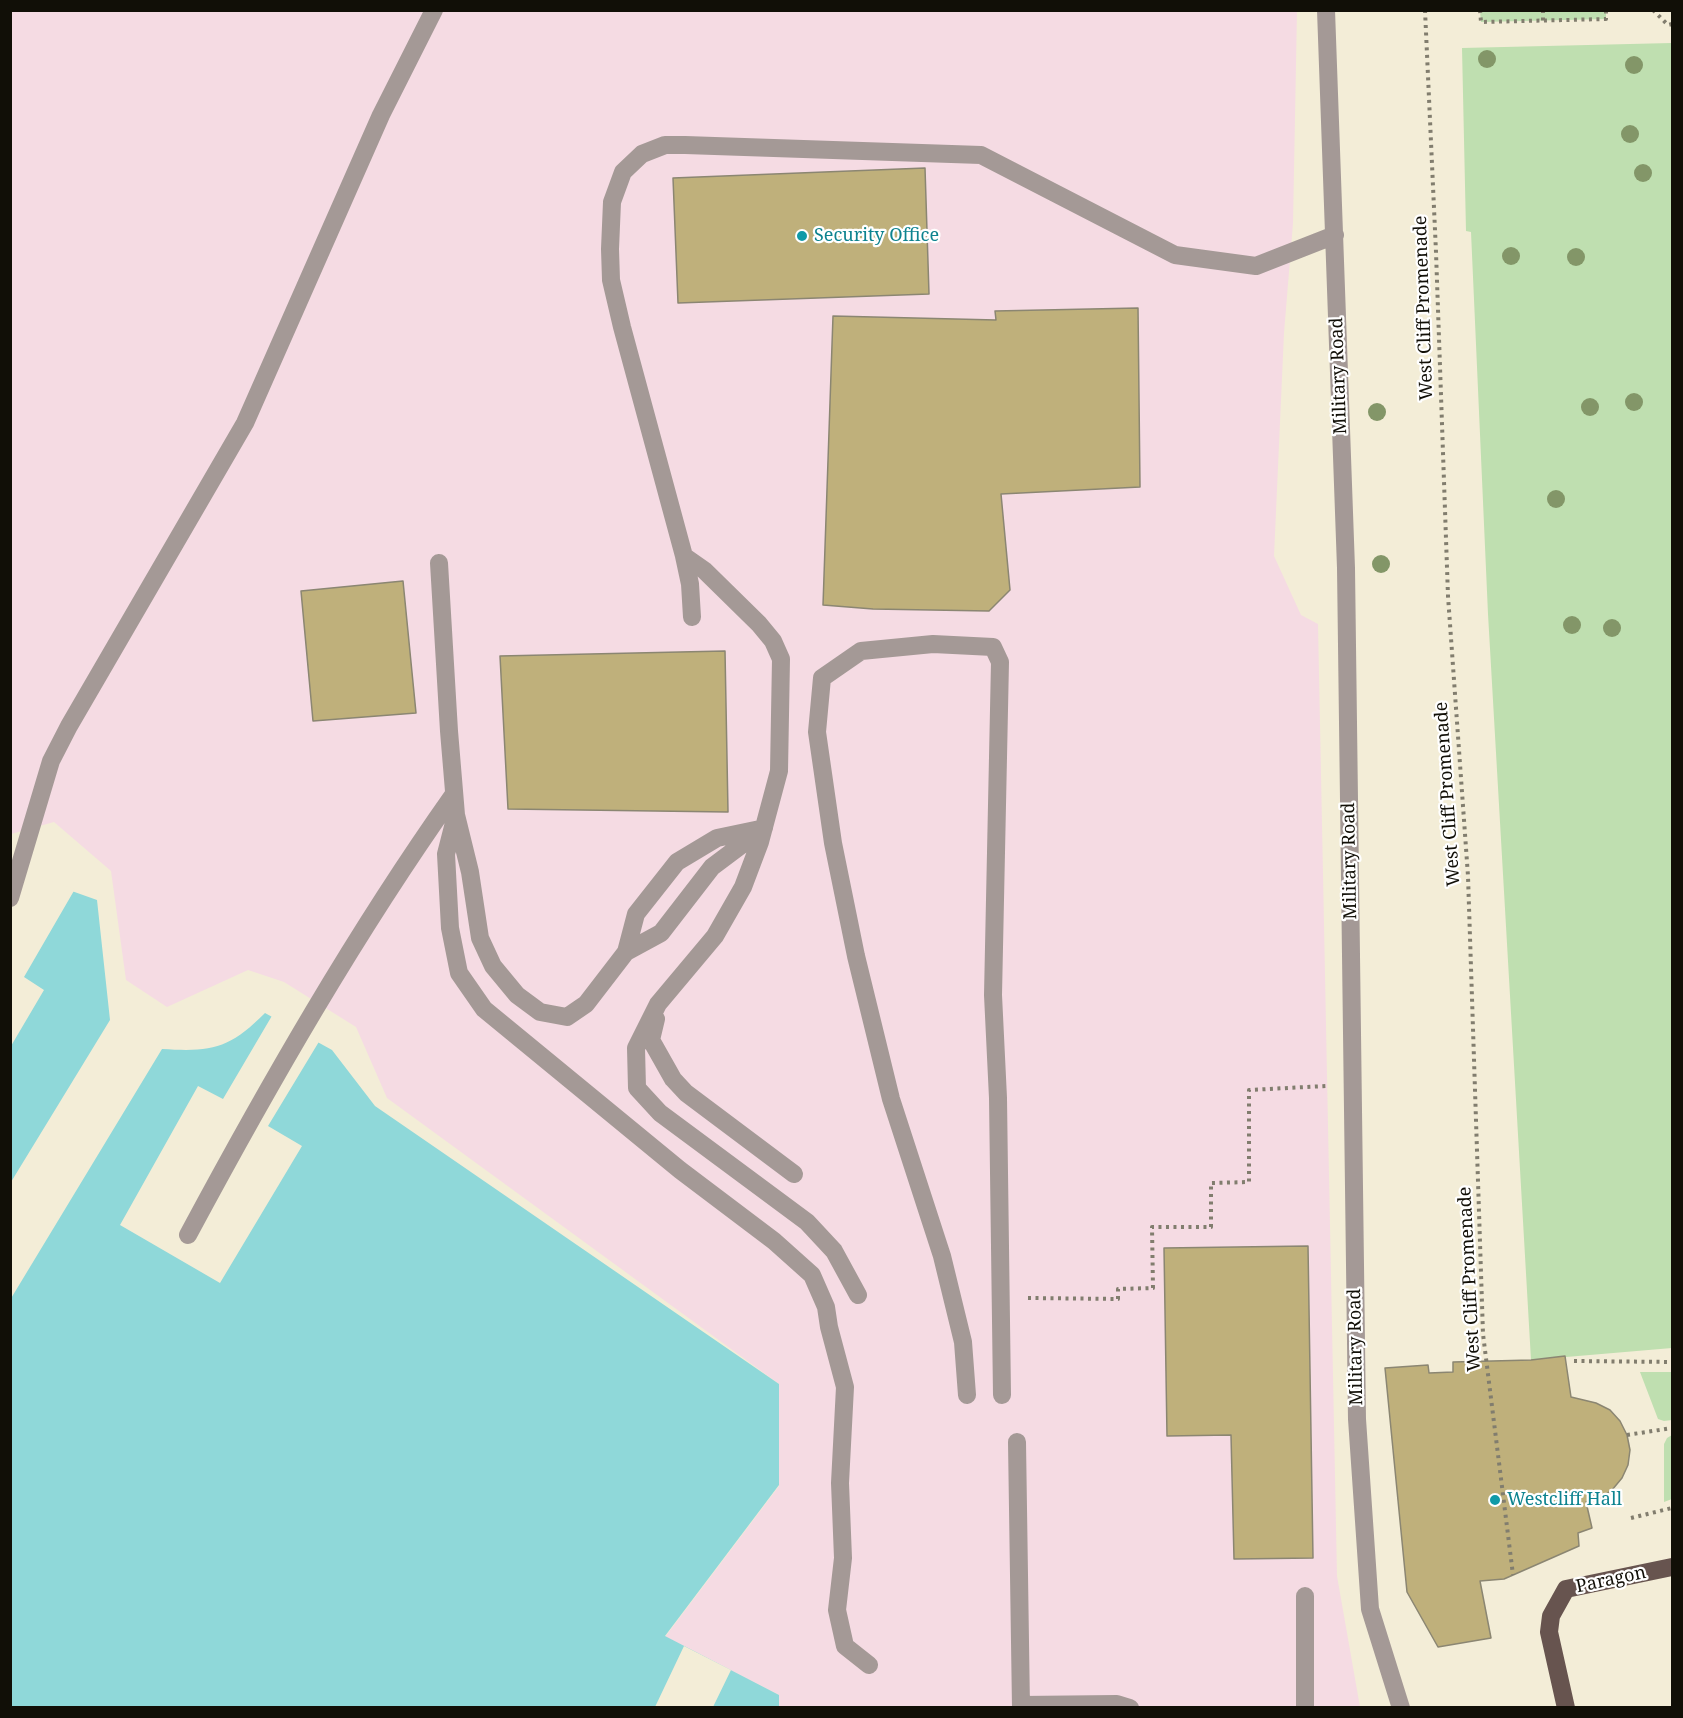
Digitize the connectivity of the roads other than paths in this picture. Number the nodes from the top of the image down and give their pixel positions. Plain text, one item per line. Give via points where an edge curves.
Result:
1 (434, 10) edge
2 (1326, 10) edge
3 (1335, 235) junction
4 (684, 556) junction
5 (439, 563) dead end
6 (692, 617) dead end
7 (454, 794) junction
8 (456, 815) junction
9 (764, 828) junction
10 (10, 898) edge
11 (626, 952) junction
12 (658, 1004) junction
13 (794, 1174) dead end
14 (188, 1235) dead end
15 (858, 1295) dead end
16 (967, 1395) dead end
17 (1002, 1395) dead end
18 (1017, 1442) dead end
19 (1672, 1567) edge
20 (1305, 1596) dead end
21 (869, 1665) dead end
22 (1021, 1706) edge
23 (1130, 1707) edge
24 (1305, 1707) edge
25 (1401, 1707) edge
26 (1566, 1707) edge

1 - 10 lane via 381,115 245,423 51,761
2 - 3 lane, Military Road
3 - 4 lane via 1256,266 1174,255 981,155 685,145 665,146 642,154 623,172 612,202 611,280
3 - 25 lane, Military Road via 1346,568 1357,1419 1370,1609
4 - 6 lane
4 - 9 lane via 704,570 759,624 781,659 779,771
5 - 7 lane
7 - 8 lane
7 - 14 lane via 269,1087
8 - 11 lane via 480,938 493,966 517,995 540,1012 567,1017 586,1004
8 - 21 lane via 446,854 450,928 459,973 484,1009 812,1275 826,1307 845,1387 840,1483 843,1558 837,1610 845,1646
9 - 11 lane via 712,867 661,933
9 - 11 lane via 717,838 677,862 636,914
9 - 12 lane via 743,887 715,936
12 - 13 lane via 651,1040 673,1079 686,1094
12 - 15 lane via 636,1048 637,1088 660,1113 807,1222 834,1251
16 - 17 lane via 963,1342 942,1257 891,1099 856,956 833,843 817,732 822,678 861,651 933,644 993,646 1000,662 993,995
18 - 22 lane
19 - 26 main road, Paragon via 1566,1589 1551,1616 1549,1632
20 - 24 lane
22 - 23 lane

